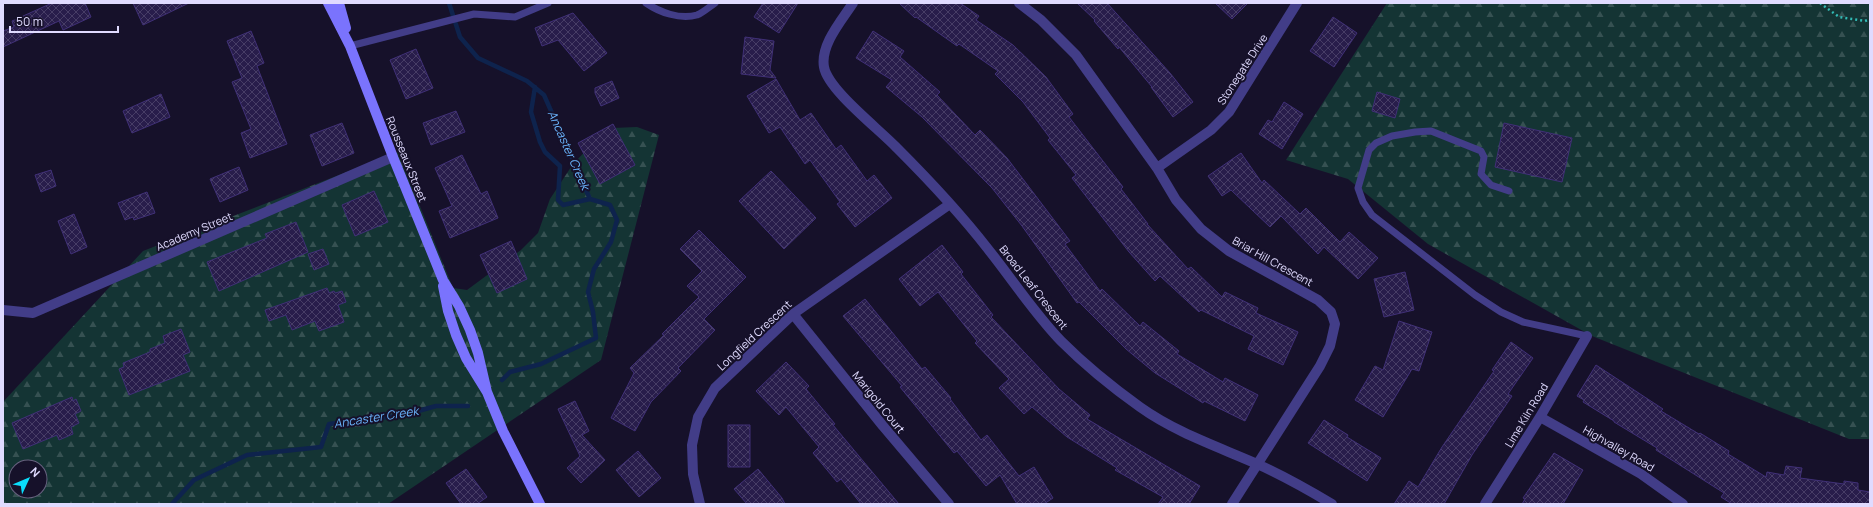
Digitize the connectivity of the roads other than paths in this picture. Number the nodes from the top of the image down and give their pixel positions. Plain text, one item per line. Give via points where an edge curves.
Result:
1 (328, 3) edge
2 (339, 3) edge
3 (548, 3) edge
4 (646, 3) edge
5 (715, 3) edge
6 (854, 3) edge
7 (1020, 3) edge
8 (1297, 3) edge
9 (350, 46) junction
10 (393, 157) junction
11 (1157, 168) junction
12 (1509, 191) dead end
13 (950, 204) junction
14 (443, 280) junction
15 (3, 310) edge
16 (793, 314) junction
17 (1587, 336) joint
18 (487, 392) junction
19 (1540, 417) junction
20 (1258, 464) junction
21 (540, 504) edge
22 (700, 504) edge
23 (949, 504) edge
24 (1232, 504) edge
25 (1332, 504) edge
26 (1485, 504) edge
27 (1683, 504) edge

1 - 9 main road, Rousseaux Street
2 - 9 main road, Rousseaux Street
3 - 9 lane via 515,17 474,14
4 - 5 lane via 671,15 695,16
6 - 13 street, Broad Leaf Crescent via 825,50 824,67 831,83 892,142
7 - 11 street, Briar Hill Crescent via 1076,55
8 - 11 street, Stonegate Drive via 1229,112 1211,130
9 - 10 main road, Rousseaux Street
10 - 14 main road, Rousseaux Street
10 - 15 street, Academy Street via 33,313
11 - 20 street, Briar Hill Crescent via 1176,200 1201,229 1229,251 1318,300 1331,312 1335,324 1330,346
12 - 17 lane via 1491,185 1481,174 1484,157 1481,151 1431,131 1392,136 1376,143 1369,150 1358,188 1363,202 1372,215 1501,312 1523,322
13 - 16 street, Longfield Crescent
13 - 20 street, Broad Leaf Crescent via 1060,340 1102,378 1141,408 1185,434
14 - 18 main road, Rousseaux Street via 470,330
14 - 18 main road, Rousseaux Street via 448,311 456,335 466,358
16 - 22 street, Longfield Crescent via 715,388 698,417 692,445 693,474
16 - 23 street, Marigold Court
17 - 19 street, Lime Kiln Road
18 - 21 main road, Rousseaux Street via 503,431
19 - 26 street, Lime Kiln Road
19 - 27 street, Highvalley Road via 1641,474
20 - 24 street, Briar Hill Crescent
20 - 25 street, Broad Leaf Crescent

